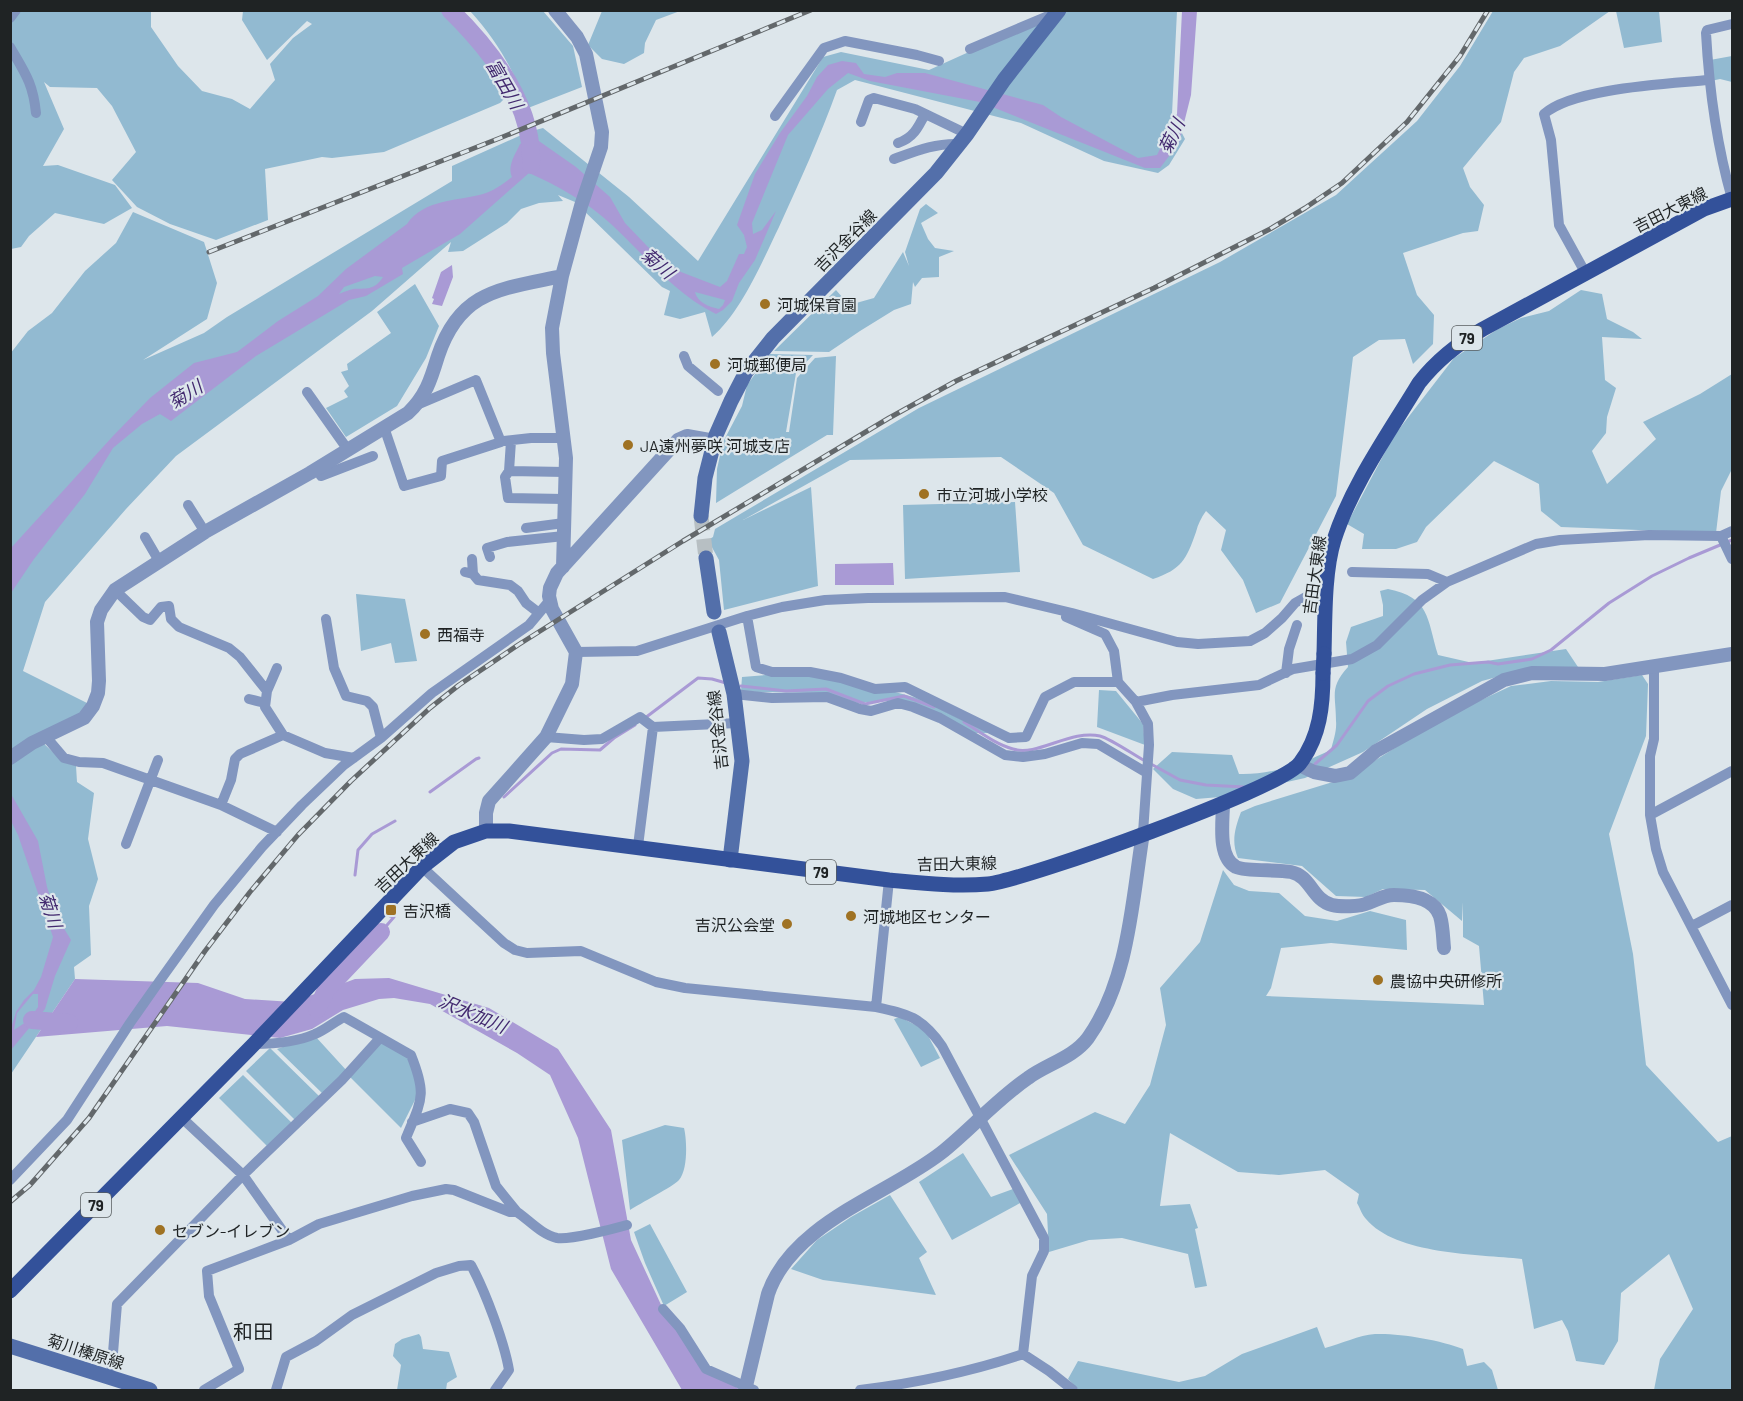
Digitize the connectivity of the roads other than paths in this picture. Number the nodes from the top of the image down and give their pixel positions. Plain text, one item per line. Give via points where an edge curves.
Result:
1 (16, 10) edge
2 (555, 10) edge
3 (1057, 12) edge
4 (10, 18) edge
5 (1732, 24) edge
6 (10, 47) edge
7 (970, 49) dead end
8 (939, 61) dead end
9 (1708, 80) junction
10 (36, 113) dead end
11 (925, 114) junction
12 (775, 116) dead end
13 (861, 122) dead end
14 (965, 135) junction
15 (898, 143) dead end
16 (894, 159) dead end
17 (1732, 199) edge
18 (1586, 274) junction
19 (562, 276) junction
20 (684, 356) dead end
21 (718, 391) dead end
22 (307, 392) dead end
23 (417, 405) junction
24 (384, 428) junction
25 (564, 438) junction
26 (506, 441) junction
27 (715, 441) junction
28 (348, 450) junction
29 (373, 456) dead end
30 (317, 469) junction
31 (509, 471) junction
32 (565, 472) junction
33 (564, 499) junction
34 (189, 505) dead end
35 (701, 516) tunnel mouth
36 (526, 528) dead end
37 (564, 530) junction
38 (1732, 531) edge
39 (205, 532) junction
40 (145, 537) dead end
41 (1723, 540) junction
42 (490, 556) dead end
43 (706, 558) tunnel mouth
44 (472, 559) dead end
45 (1732, 559) edge
46 (159, 561) junction
47 (563, 567) junction
48 (1352, 573) dead end
49 (1447, 582) junction
50 (115, 590) junction
51 (1326, 594) junction
52 (550, 600) junction
53 (1048, 607) junction
54 (714, 612) dead end
55 (539, 613) junction
56 (747, 616) junction
57 (326, 620) dead end
58 (1297, 625) dead end
59 (718, 632) dead end
60 (576, 652) junction
61 (1732, 654) edge
62 (1654, 666) junction
63 (277, 668) dead end
64 (1286, 673) junction
65 (1118, 682) junction
66 (267, 691) junction
67 (734, 694) junction
68 (249, 699) dead end
69 (1136, 702) junction
70 (266, 703) junction
71 (647, 722) junction
72 (738, 723) junction
73 (283, 735) junction
74 (546, 737) junction
75 (47, 738) junction
76 (381, 738) junction
77 (10, 758) edge
78 (354, 758) junction
79 (158, 760) dead end
80 (1299, 765) junction
81 (1147, 771) junction
82 (1732, 771) edge
83 (150, 780) junction
84 (1223, 803) junction
85 (221, 805) junction
86 (1650, 815) junction
87 (486, 831) junction
88 (277, 832) junction
89 (1143, 833) junction
90 (126, 844) dead end
91 (638, 846) junction
92 (730, 860) junction
93 (422, 867) junction
94 (889, 880) junction
95 (1732, 905) edge
96 (1692, 926) junction
97 (1444, 948) dead end
98 (1732, 1005) edge
99 (876, 1007) junction
100 (380, 1038) junction
101 (256, 1042) junction
102 (182, 1118) junction
103 (981, 1118) junction
104 (412, 1122) junction
105 (421, 1162) dead end
106 (243, 1175) junction
107 (10, 1180) edge
108 (517, 1212) junction
109 (627, 1225) dead end
110 (288, 1240) junction
111 (10, 1291) edge
112 (663, 1309) dead end
113 (10, 1346) edge
114 (1023, 1354) junction
115 (111, 1377) junction
116 (150, 1390) edge
117 (204, 1390) edge
118 (276, 1390) edge
119 (495, 1390) edge
120 (749, 1390) edge
121 (860, 1390) edge
122 (1073, 1390) edge

1 - 4 street
2 - 19 street via 578,37 586,54 602,132 601,147
3 - 7 street
3 - 14 main road, 吉沢金谷線
5 - 9 street via 1707,30
6 - 10 street via 29,79
8 - 12 street via 844,41 824,48
9 - 17 street
9 - 18 street via 1632,87 1561,102 1544,114 1551,140 1559,225
11 - 13 street via 874,98 869,100
11 - 14 street
11 - 15 street via 916,132
14 - 16 street
14 - 27 main road, 吉沢金谷線 via 936,173 773,339 746,372
17 - 18 main road, 吉田大東線 / 79 via 1704,209
18 - 51 main road, 吉田大東線 / 79 via 1460,342 1432,367 1351,498 1334,542
19 - 23 street via 486,295 469,306 454,320 428,389
19 - 25 street via 552,328
20 - 21 street via 688,366
22 - 28 street
23 - 24 street
23 - 26 street via 476,380
24 - 26 street via 404,486 441,476 442,461
24 - 28 street
25 - 26 street
25 - 32 street
26 - 31 street
27 - 35 main road, 吉沢金谷線 via 705,478
27 - 47 street via 687,436 678,440
28 - 30 street
29 - 30 street via 321,476
30 - 39 street
31 - 32 street
31 - 33 street via 505,477 508,498
32 - 33 street
33 - 37 street
34 - 39 street
36 - 37 street
37 - 42 street via 488,548
37 - 47 street
38 - 41 street via 1725,533
39 - 46 street
40 - 46 street
41 - 45 street
41 - 49 street via 1649,535 1560,540 1536,544
43 - 54 main road
44 - 55 street via 469,573 478,580 510,585
46 - 50 street
47 - 52 street via 550,588
48 - 49 street via 1428,574
49 - 64 street via 1422,600 1377,645 1352,659
50 - 66 street via 150,620 161,607 169,606 171,619 179,627 229,648
50 - 75 street via 100,610 97,622 99,681 93,706 84,718
51 - 53 street via 1311,594 1295,603 1265,633 1250,641 1198,645
51 - 80 main road, 吉田大東線 / 79, bridge via 1323,704 1312,745
52 - 55 street
52 - 60 street
53 - 56 street via 1005,597 868,598 815,602
53 - 65 street via 1105,634 1114,651
55 - 76 street via 529,625 432,693
56 - 60 street via 637,651
56 - 65 street via 756,668 810,672 875,689 905,687 1009,738 1026,737 1045,697 1074,682
57 - 76 street via 334,668 346,696 367,701 373,707
58 - 64 street
59 - 67 main road, 吉沢金谷線
60 - 74 street via 572,684
61 - 62 street
62 - 80 street via 1588,675 1532,673 1504,680 1376,751 1350,773 1335,776
62 - 86 street
63 - 66 street
64 - 69 street via 1259,685
65 - 69 street
66 - 70 street
67 - 72 main road, 吉沢金谷線
67 - 81 street via 827,697 872,711 898,703 940,718 1005,755 1045,754 1082,742 1098,744
68 - 70 street
69 - 81 street via 1148,724
70 - 73 street
71 - 72 street
71 - 74 street via 602,739
71 - 91 street
72 - 92 main road, 吉沢金谷線 via 742,761
73 - 78 street via 325,753
73 - 85 street via 235,759
74 - 87 street via 489,801
75 - 77 street
75 - 83 street via 63,758 103,763
76 - 78 street
78 - 88 street
79 - 83 street
80 - 84 main road, 吉田大東線 / 79 via 1278,779
81 - 89 street
82 - 86 street
83 - 85 street
83 - 90 street
84 - 89 main road, 吉田大東線 / 79
84 - 97 street via 1226,858 1237,867 1292,872 1305,878 1318,897 1334,906 1366,904 1394,895 1423,899 1434,905 1440,916
85 - 88 street
86 - 96 street via 1664,873
87 - 91 main road, 吉田大東線 / 79
87 - 93 main road, 吉田大東線 / 79 via 454,842
88 - 107 street via 214,905 67,1120
89 - 94 main road, 吉田大東線 / 79 via 1023,876 989,884
89 - 103 street via 1121,963 1093,1029 1075,1051 1028,1078
91 - 92 main road, 吉田大東線 / 79
92 - 94 main road, 吉田大東線 / 79
93 - 99 street via 515,950 581,951 646,979 685,988
93 - 101 main road, 吉田大東線 / 79
94 - 99 street
95 - 96 street
96 - 98 street
99 - 103 street via 904,1013 931,1030
100 - 101 street via 344,1017 316,1034 272,1044
100 - 104 street via 411,1055 422,1089
100 - 106 street
101 - 102 main road, 吉田大東線 / 79
102 - 106 street
102 - 111 main road, 吉田大東線 / 79
103 - 114 street via 1044,1238 1044,1251 1032,1276
103 - 120 street via 940,1154 821,1228 789,1256 768,1294
104 - 105 street via 406,1138
104 - 108 street via 450,1109 468,1113 496,1186
106 - 110 street
106 - 115 street via 117,1304
108 - 109 street via 558,1238
108 - 110 street via 446,1189 319,1224
110 - 117 street via 207,1271 209,1296 239,1369
112 - 120 street via 706,1369
113 - 115 main road, 菊川榛原線
114 - 121 street via 931,1379
114 - 122 street
115 - 116 main road, 菊川榛原線
118 - 119 street via 286,1357 352,1315 443,1270 471,1265 507,1357 509,1370

